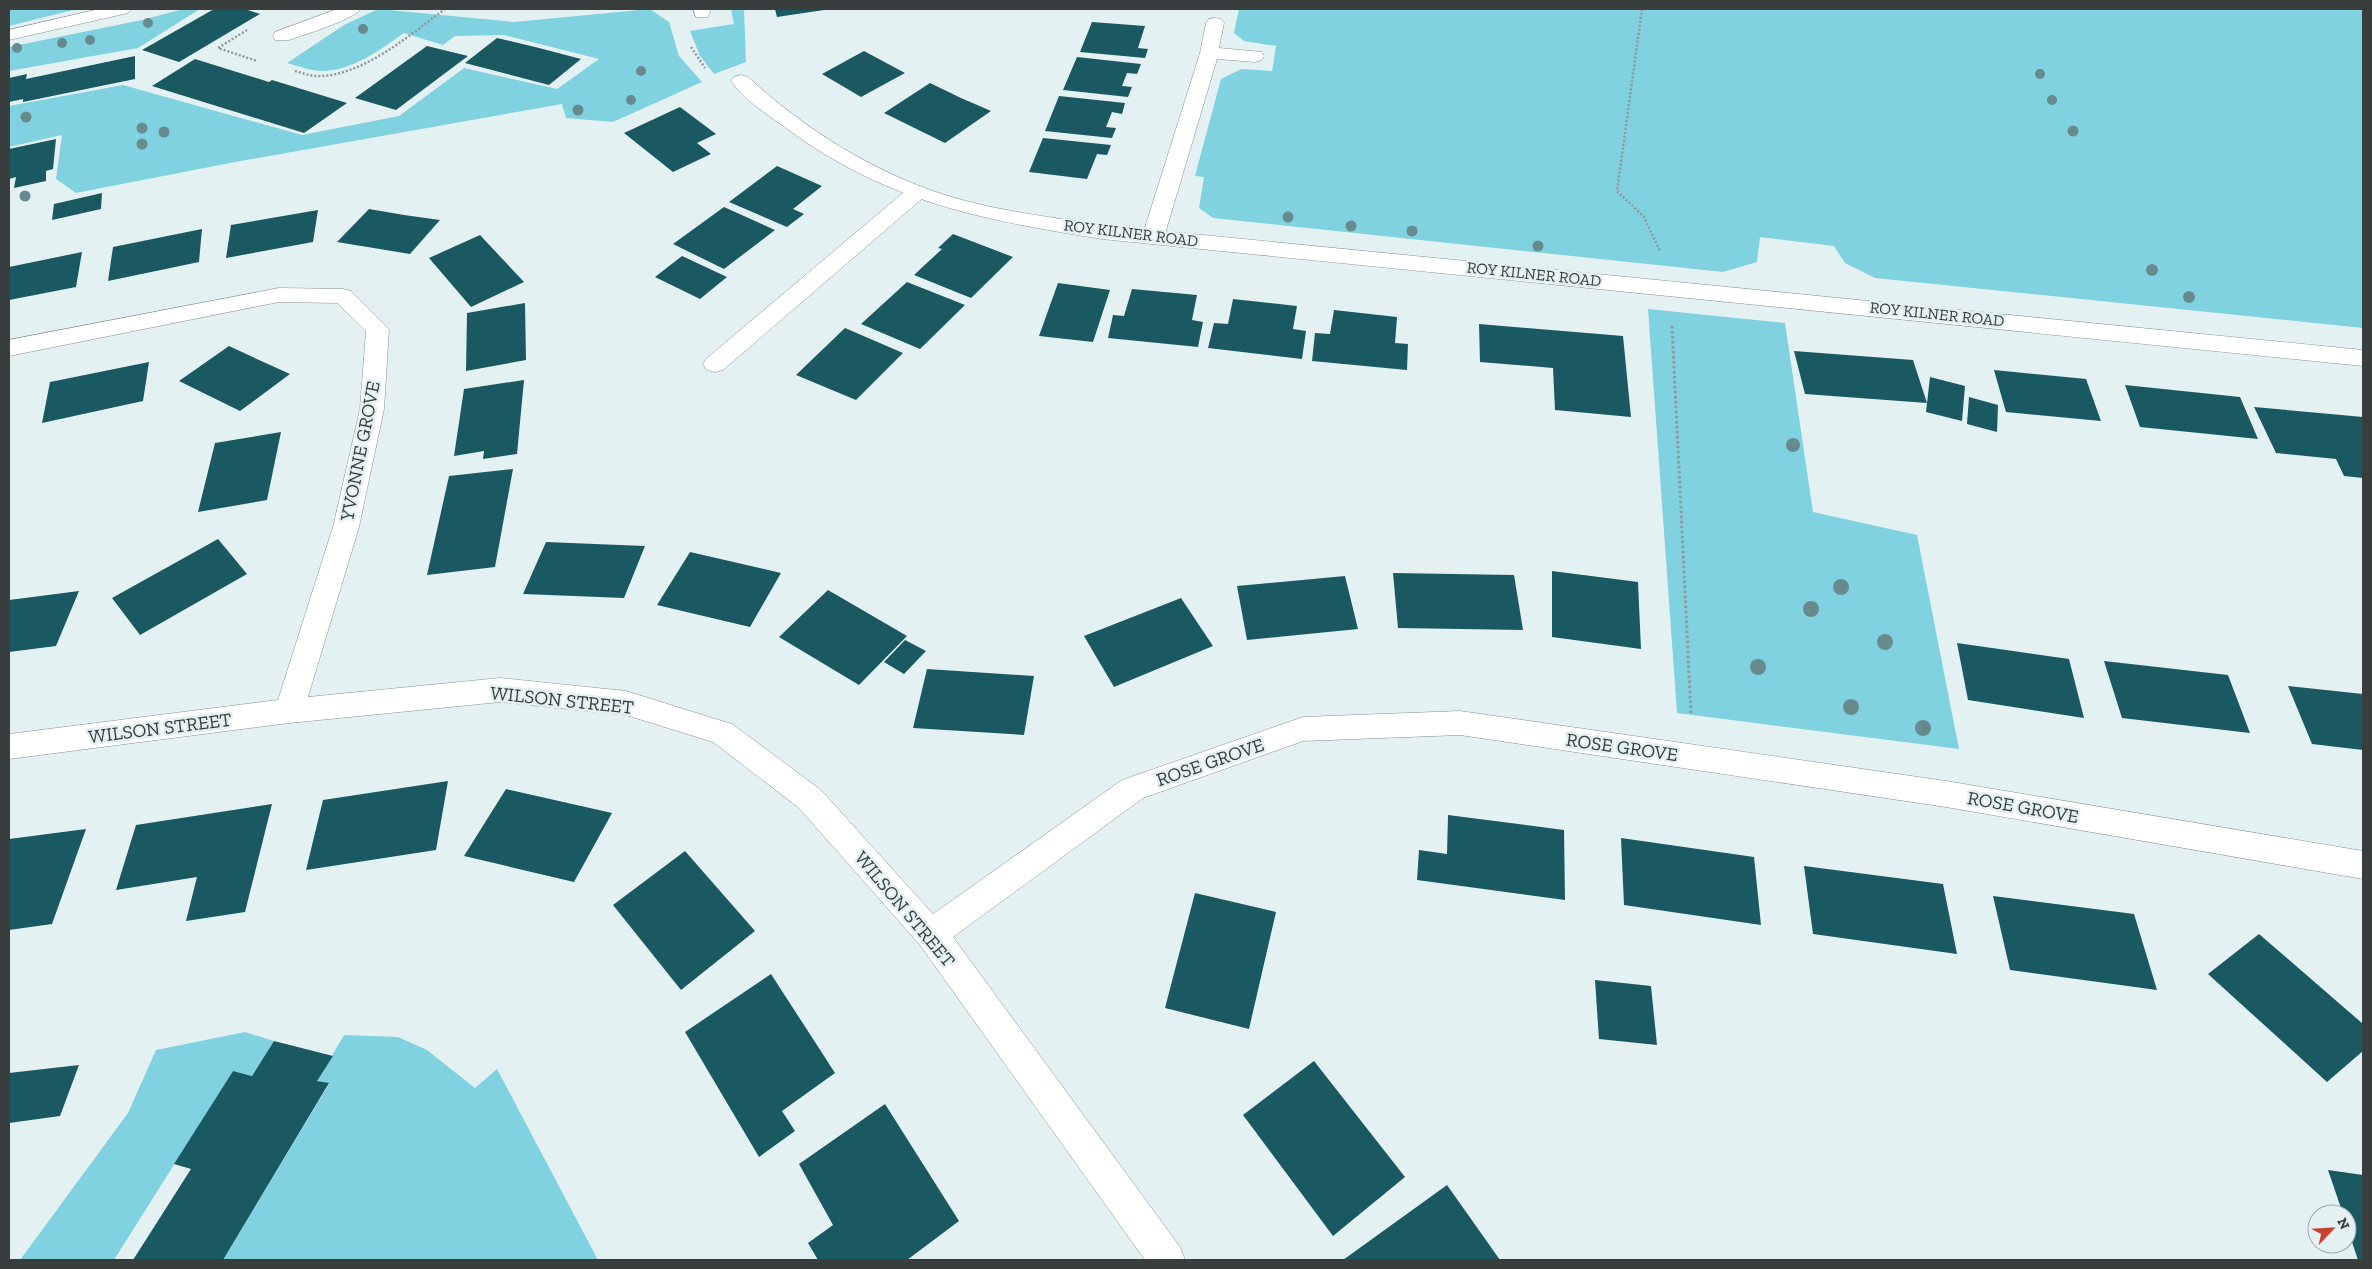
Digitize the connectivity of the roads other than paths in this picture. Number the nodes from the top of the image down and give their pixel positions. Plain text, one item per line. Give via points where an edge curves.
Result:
1 (122, 9) edge
2 (352, 9) edge
3 (1215, 23) dead end
4 (9, 35) edge
5 (282, 36) dead end
6 (1209, 52) junction
7 (1256, 56) dead end
8 (741, 81) road end
9 (916, 192) junction
10 (1153, 237) junction
11 (9, 348) edge
12 (2363, 358) edge
13 (715, 364) dead end
14 (289, 711) junction
15 (9, 747) edge
16 (2363, 865) edge
17 (930, 934) junction
18 (1167, 1260) edge

1 - 4 street
2 - 5 street
3 - 6 street
6 - 7 street
6 - 10 street
8 - 9 street, ROY KILNER ROAD via 764,102 847,159
9 - 10 street, ROY KILNER ROAD via 986,212 1102,232
9 - 13 street
10 - 12 street, ROY KILNER ROAD
11 - 14 street, YVONNE GROVE via 279,295 343,296 378,329 372,409 346,527
14 - 15 street, WILSON STREET
14 - 17 street, WILSON STREET via 500,690 626,703 722,733 810,799
16 - 17 street, ROSE GROVE via 1946,794 1460,723 1303,729 1133,789
17 - 18 street, WILSON STREET

